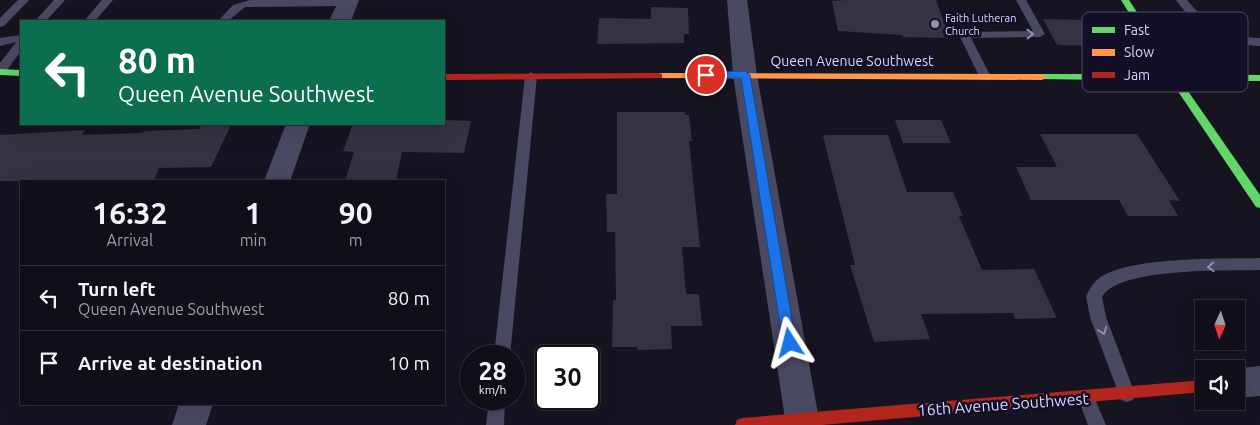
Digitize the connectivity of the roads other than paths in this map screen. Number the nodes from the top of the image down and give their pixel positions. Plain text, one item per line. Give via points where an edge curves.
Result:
1 (24, 0) edge
2 (60, 0) edge
3 (108, 0) edge
4 (737, 0) edge
5 (1021, 0) edge
6 (1125, 0) edge
7 (1181, 0) edge
8 (346, 8) edge
9 (1133, 12) edge
10 (1192, 12) edge
11 (41, 20) edge
12 (91, 20) edge
13 (224, 20) edge
14 (0, 24) edge
15 (20, 38) edge
16 (0, 42) edge
17 (20, 45) edge
18 (0, 71) edge
19 (20, 73) edge
20 (745, 75) junction
21 (445, 76) edge
22 (531, 76) junction
23 (985, 77) junction
24 (1082, 78) edge
25 (1184, 92) edge
26 (298, 125) edge
27 (277, 180) edge
28 (1260, 204) edge
29 (1260, 264) edge
30 (503, 345) edge
31 (1260, 381) edge
32 (1245, 382) edge
33 (1195, 387) edge
34 (1127, 394) junction
35 (1086, 398) junction
36 (196, 405) edge
37 (496, 410) edge
38 (803, 422) edge
39 (189, 425) edge
40 (495, 425) edge
41 (742, 425) edge
42 (1097, 425) edge

1 - 14 lane
2 - 11 lane
3 - 12 lane
4 - 20 street
23 -> 5 lane via 964,36 1040,34
6 - 9 main road
7 - 10 lane
8 - 13 lane via 250,3 228,13
15 - 16 lane
17 - 18 lane
18 - 19 main road
20 - 22 main road, Queen Avenue Southwest
20 - 23 main road, Queen Avenue Southwest
20 - 38 street
21 - 22 main road, Queen Avenue Southwest
22 - 30 lane
23 - 24 main road, Queen Avenue Southwest
25 - 28 main road
26 - 27 street
29 -> 34 lane via 1148,270 1120,275 1102,283 1094,296 1098,317
31 - 32 street
33 - 34 main road, 16th Avenue Southwest
34 - 35 main road, 16th Avenue Southwest
35 - 38 main road, 16th Avenue Southwest
35 - 42 lane
36 - 39 street
37 - 40 lane
38 - 41 main road, 16th Avenue Southwest

